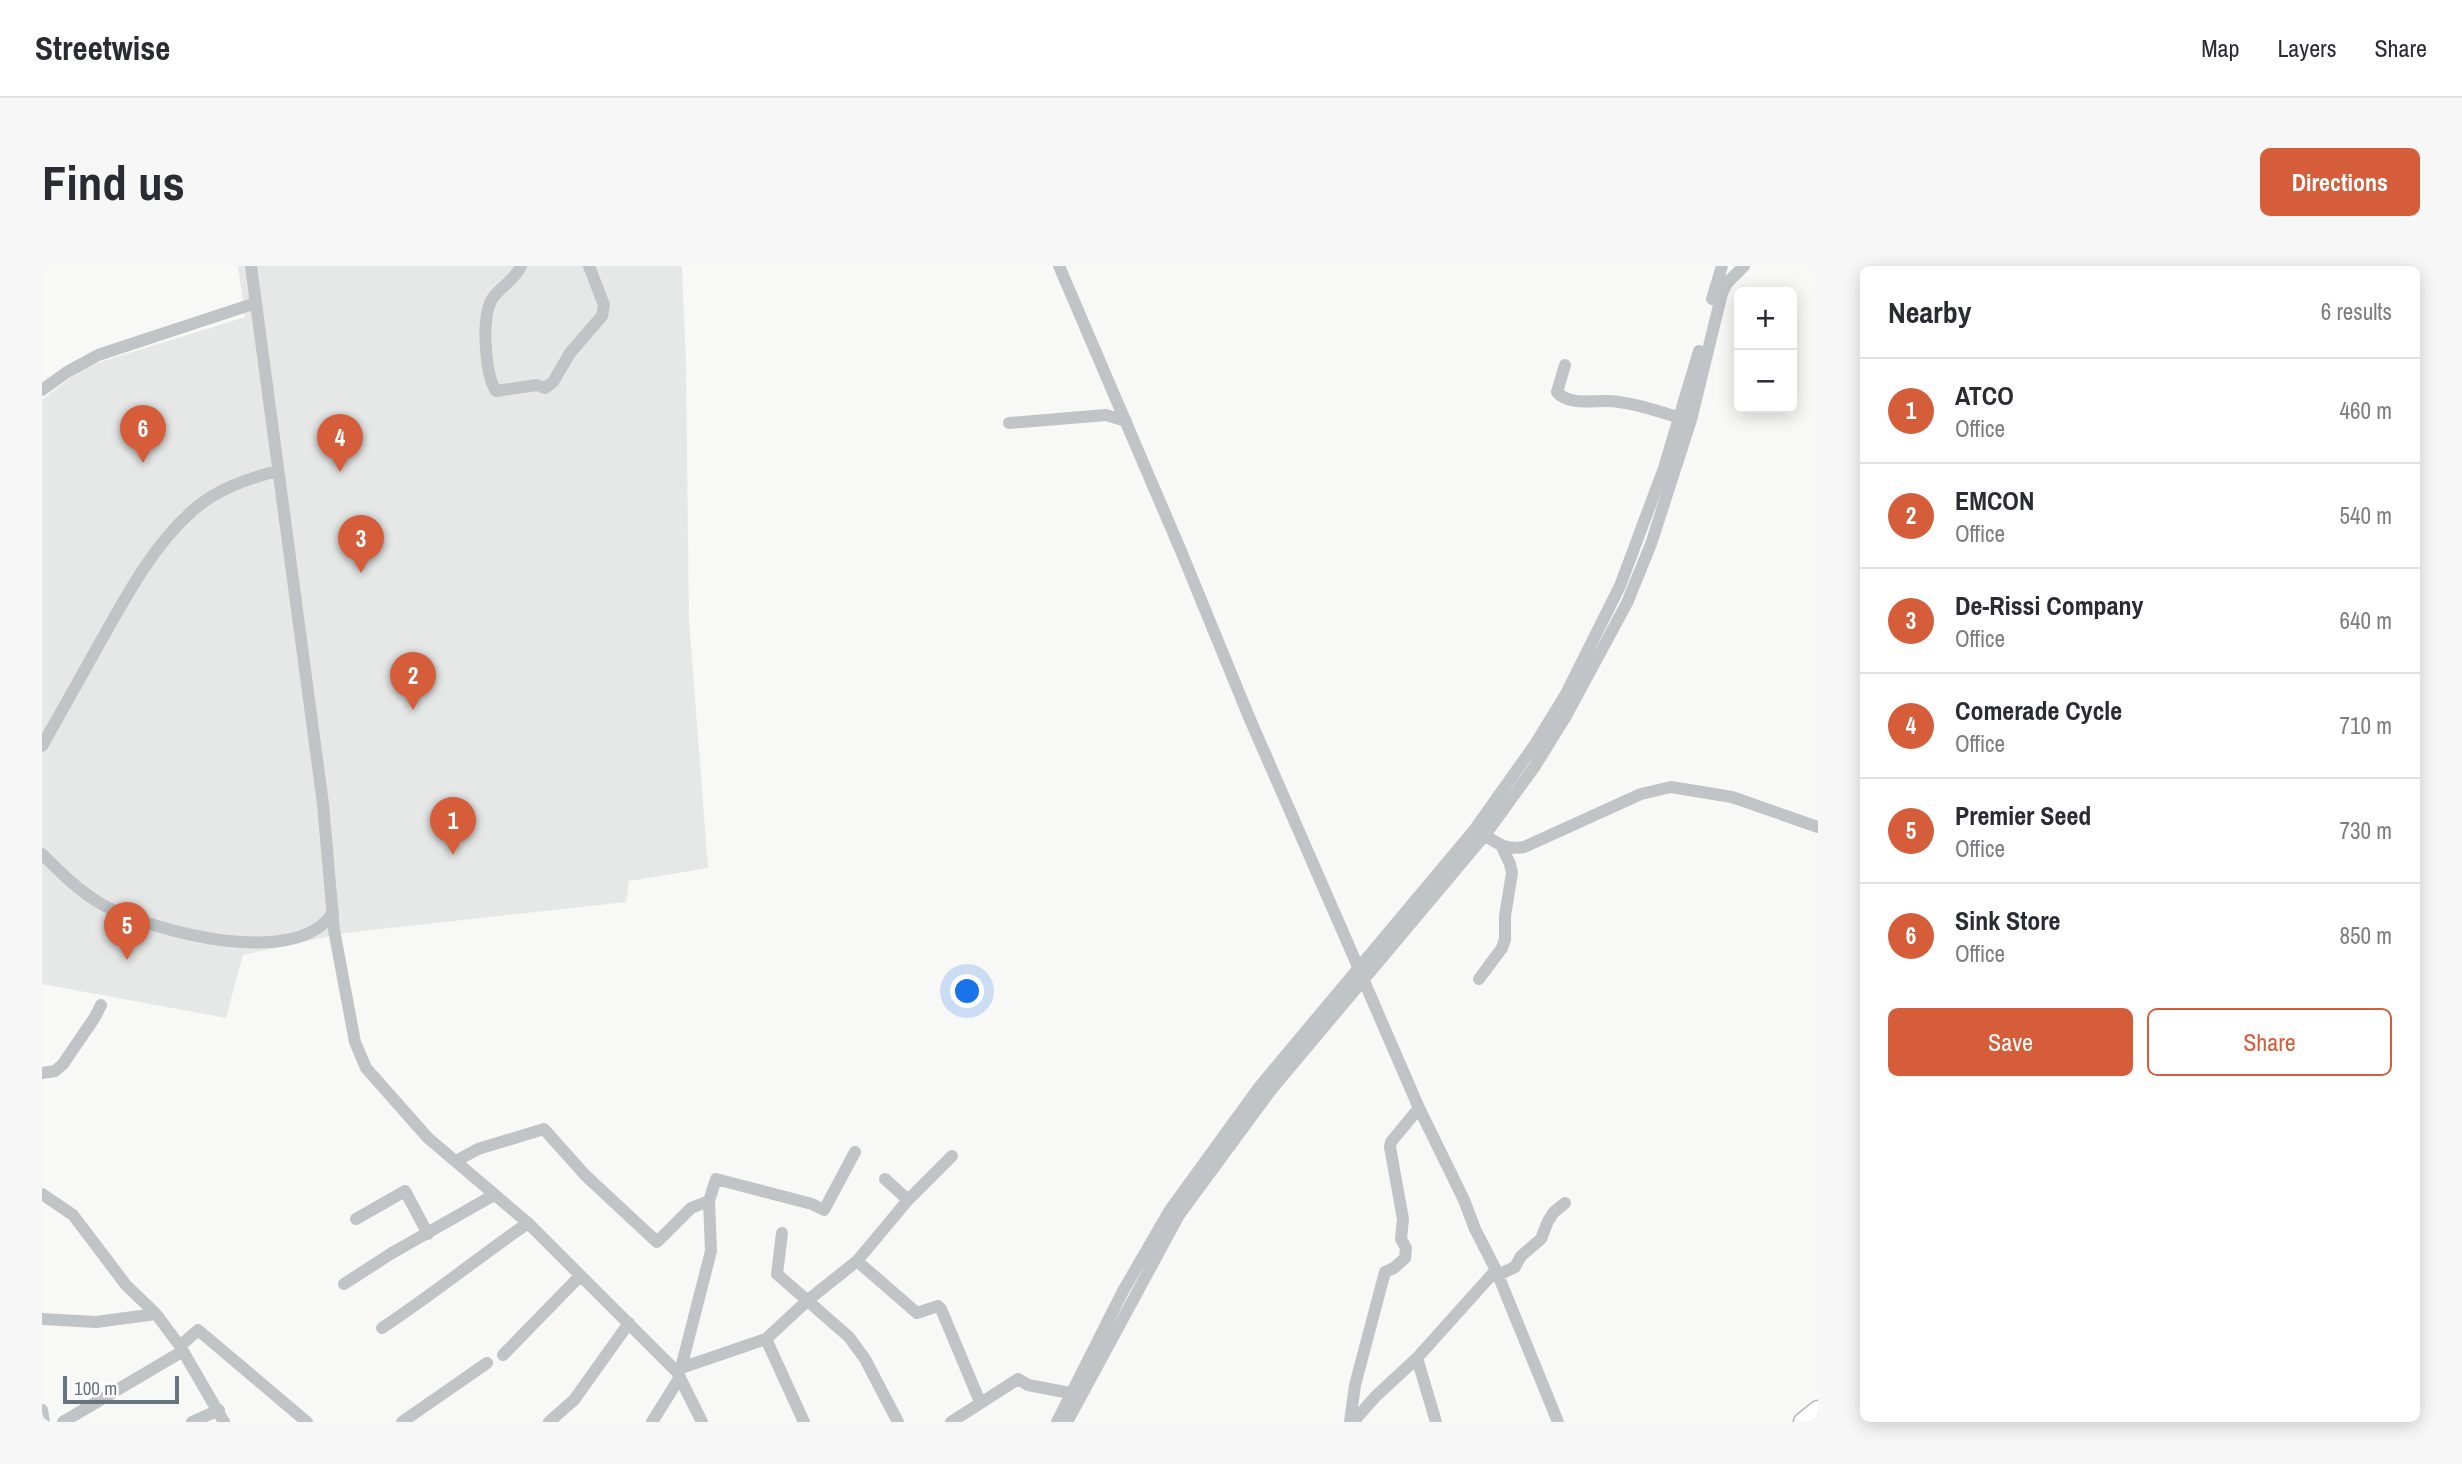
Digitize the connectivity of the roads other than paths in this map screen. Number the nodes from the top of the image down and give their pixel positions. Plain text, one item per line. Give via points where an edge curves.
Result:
1 (251, 266) edge
2 (521, 266) edge
3 (589, 266) edge
4 (1059, 266) edge
5 (1721, 266) edge
6 (1744, 266) edge
7 (256, 303) junction
8 (1565, 365) dead end
9 (42, 390) edge
10 (1115, 397) junction
11 (1106, 415) junction
12 (1686, 419) junction
13 (1126, 421) junction
14 (1009, 423) dead end
15 (277, 471) junction
16 (42, 746) edge
17 (1818, 827) edge
18 (1485, 835) junction
19 (1502, 847) junction
20 (42, 854) edge
21 (1453, 864) junction
22 (333, 912) junction
23 (1361, 975) junction
24 (1479, 979) dead end
25 (101, 1005) dead end
26 (42, 1073) edge
27 (1419, 1108) junction
28 (855, 1152) dead end
29 (952, 1156) dead end
30 (456, 1161) junction
31 (885, 1179) dead end
32 (42, 1194) edge
33 (494, 1195) junction
34 (908, 1200) junction
35 (709, 1201) junction
36 (1565, 1203) dead end
37 (356, 1219) dead end
38 (528, 1223) junction
39 (782, 1233) dead end
40 (428, 1234) junction
41 (857, 1261) junction
42 (1497, 1273) junction
43 (580, 1276) junction
44 (344, 1283) dead end
45 (807, 1300) junction
46 (156, 1314) junction
47 (42, 1320) edge
48 (629, 1324) junction
49 (382, 1328) dead end
50 (766, 1339) junction
51 (182, 1348) junction
52 (503, 1355) dead end
53 (1417, 1358) junction
54 (487, 1363) dead end
55 (679, 1372) junction
56 (1355, 1385) junction
57 (1070, 1393) junction
58 (1376, 1396) junction
59 (980, 1402) junction
60 (42, 1410) edge
61 (1818, 1410) edge
62 (222, 1416) edge
63 (44, 1422) edge
64 (63, 1422) edge
65 (192, 1422) edge
66 (307, 1422) edge
67 (402, 1422) edge
68 (549, 1422) edge
69 (652, 1422) edge
70 (702, 1422) edge
71 (804, 1422) edge
72 (898, 1422) edge
73 (951, 1422) edge
74 (1057, 1422) edge
75 (1067, 1422) edge
76 (1351, 1422) edge
77 (1436, 1422) edge
78 (1558, 1422) edge
79 (1803, 1422) edge

1 - 7 street
2 - 3 street via 493,298 486,315 496,391 545,388 553,382 570,353 602,316 604,305
4 - 10 street
5 - 12 street
6 - 12 street via 1722,293
7 - 9 street via 98,355
7 - 15 street
8 - 12 street via 1557,392 1562,397 1616,402
10 - 11 street
10 - 13 street
11 - 13 street
11 - 14 street
12 - 18 street via 1670,491 1627,603 1566,716
12 - 21 street via 1599,631 1536,743
13 - 23 street
15 - 16 street via 217,493 172,531 130,590
15 - 22 street via 323,804
17 - 19 street via 1732,797 1671,788 1641,794 1524,846
18 - 19 street
18 - 21 street
19 - 24 street via 1512,873 1505,939
20 - 22 street via 103,905 151,925 207,940 296,938 327,922
21 - 23 street
22 - 30 street via 349,1017 366,1068 428,1138
23 - 27 street
23 - 57 street via 1260,1086 1170,1210
23 - 75 street via 1179,1215
25 - 26 street via 63,1064
27 - 42 street
27 - 56 street via 1390,1147 1405,1258 1385,1272
28 - 35 street via 824,1210 716,1179
29 - 34 street
30 - 33 street
30 - 35 street via 478,1149 544,1129 585,1175 657,1242 691,1208
31 - 34 street
32 - 46 street via 73,1216 126,1284
33 - 38 street
33 - 40 street
34 - 41 street
35 - 55 street via 711,1251
36 - 42 street via 1515,1267
37 - 40 street via 405,1191
38 - 43 street
38 - 49 street
39 - 45 street via 777,1274
40 - 44 street
41 - 45 street
41 - 59 street via 917,1313 941,1309
42 - 53 street
42 - 78 street
43 - 48 street
43 - 52 street
45 - 50 street
45 - 72 street via 849,1337
46 - 47 street via 96,1322
46 - 51 street
48 - 55 street
48 - 68 street via 574,1400
50 - 55 street
50 - 71 street
51 - 62 street
51 - 64 street
51 - 66 street via 198,1330
53 - 58 street
53 - 77 street
54 - 67 street
55 - 69 street
55 - 70 street
56 - 58 street
56 - 76 street
57 - 59 street via 1018,1379
57 - 74 street
58 - 76 street
59 - 73 street
60 - 63 street
61 - 79 highway
62 - 65 street

